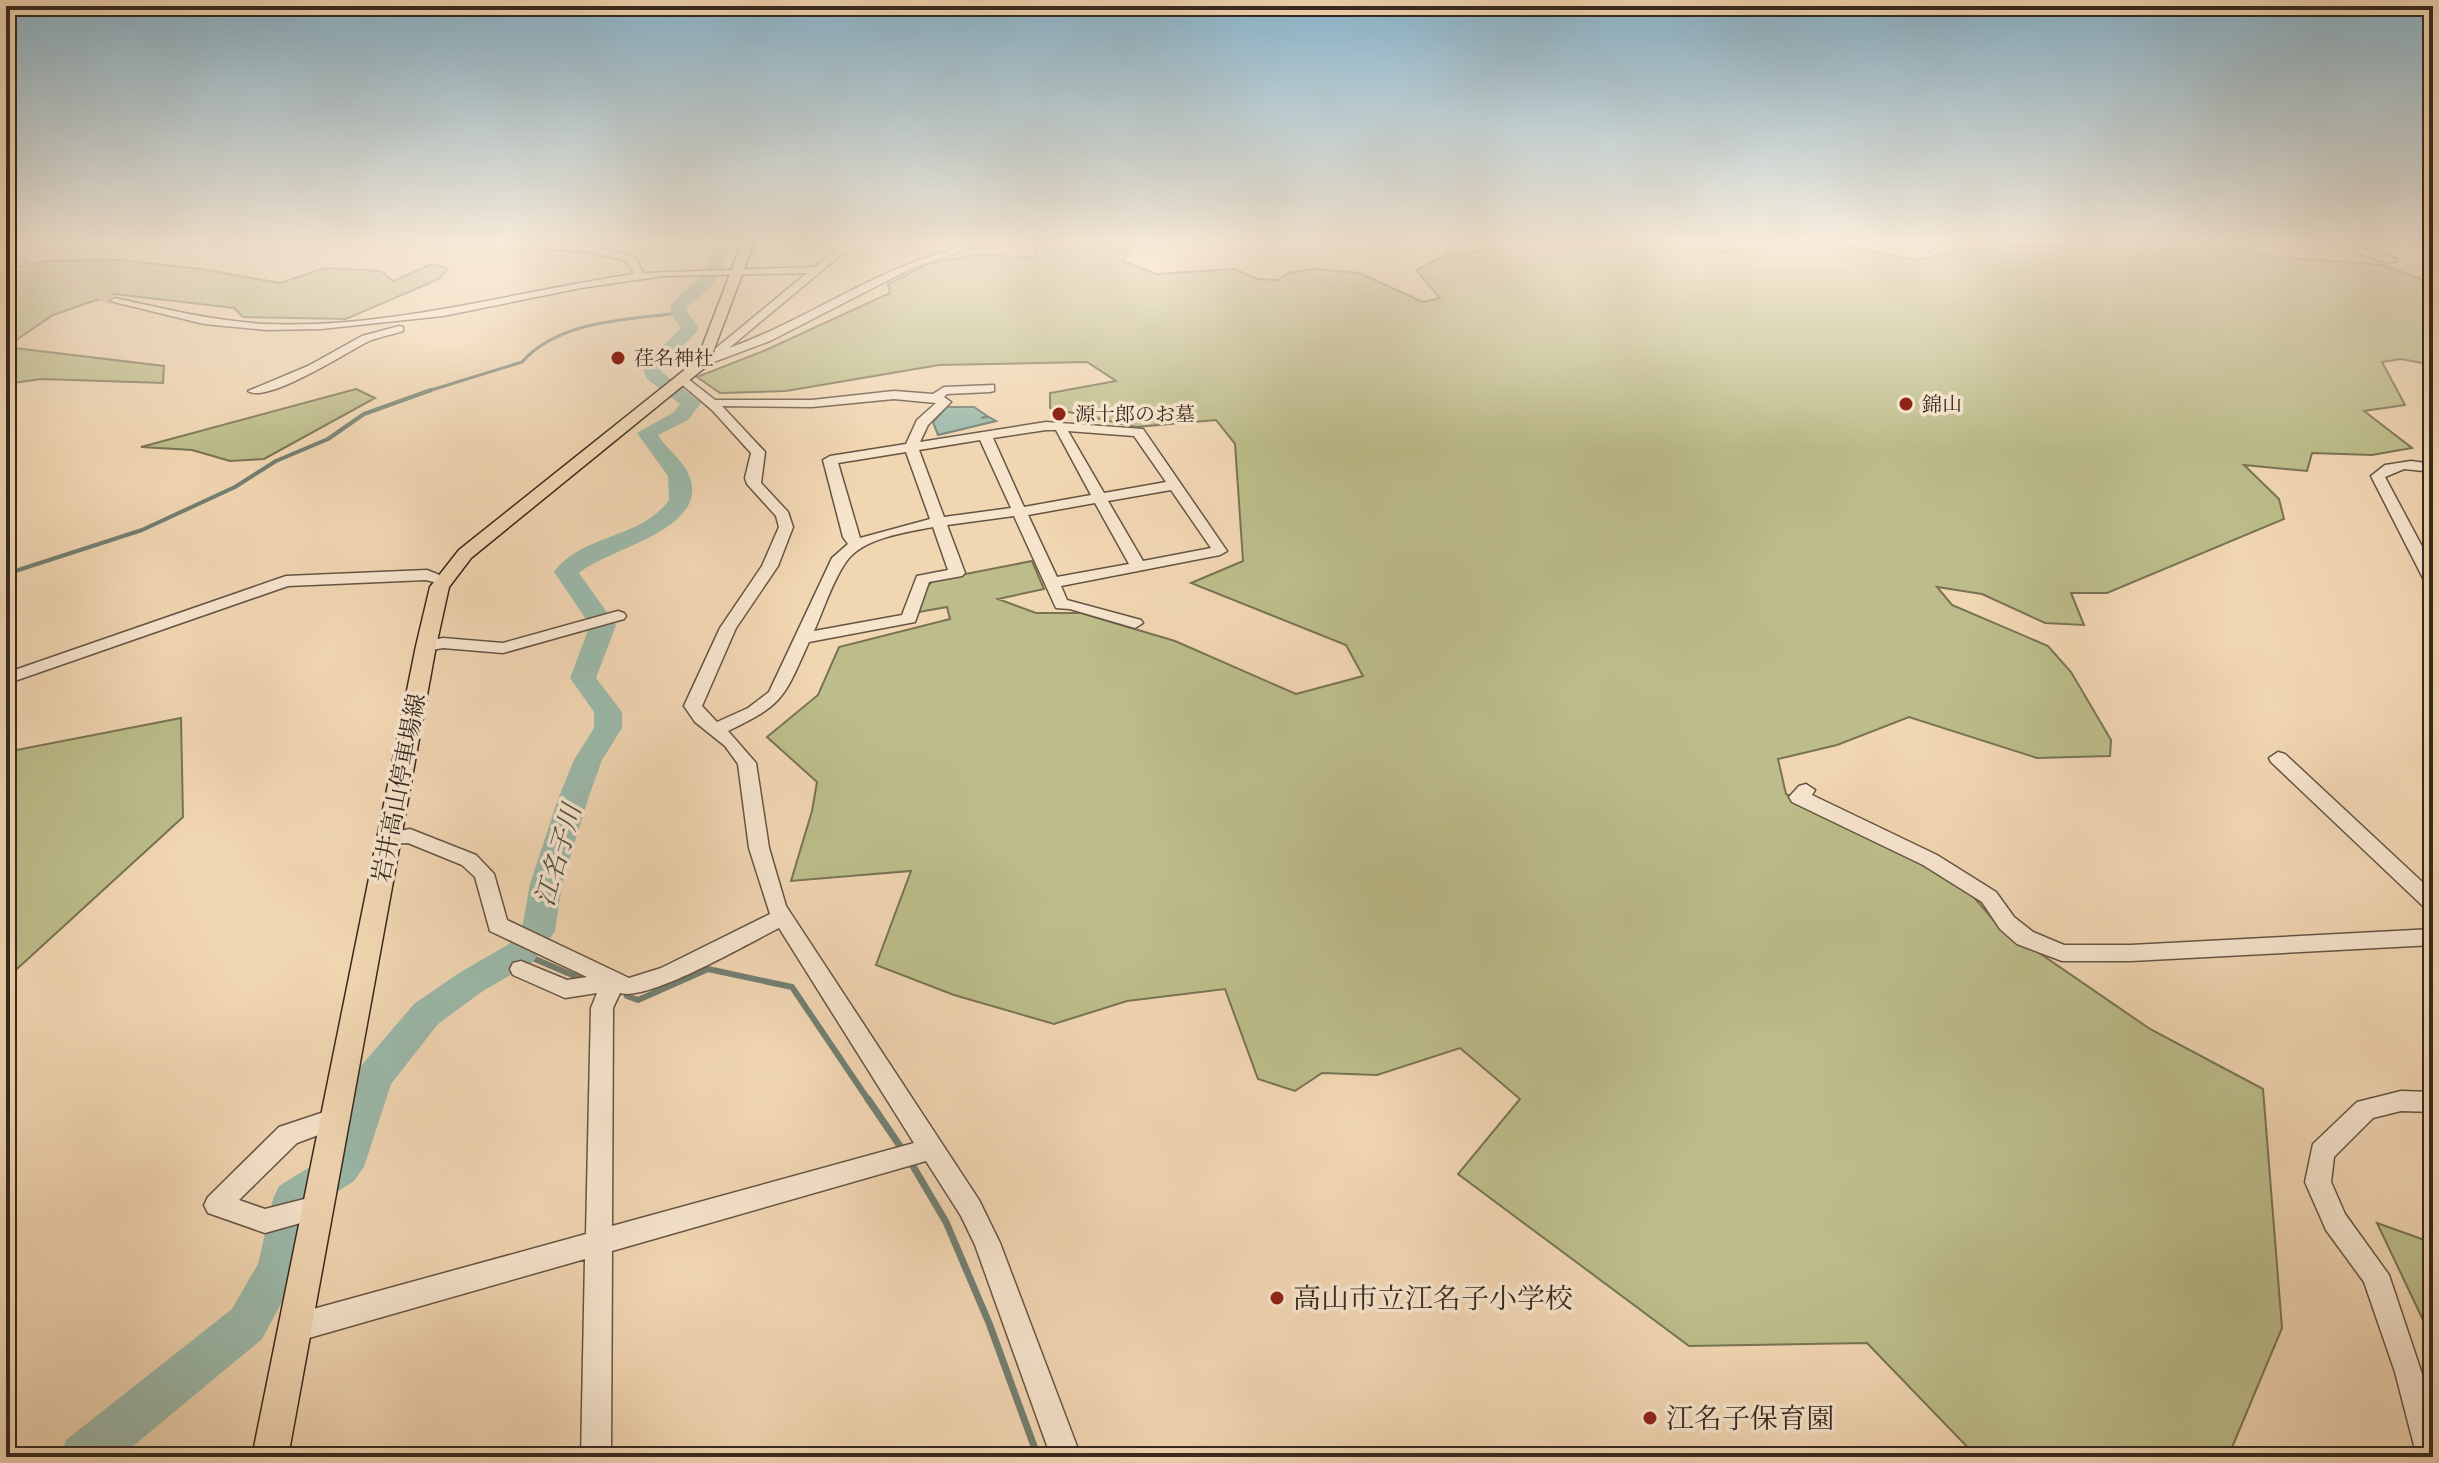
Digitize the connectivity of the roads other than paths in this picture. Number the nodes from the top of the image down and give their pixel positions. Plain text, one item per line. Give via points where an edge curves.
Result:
1 (161, 311) edge
2 (447, 311) edge
3 (485, 311) edge
4 (722, 311) edge
5 (765, 311) edge
6 (819, 311) edge
7 (703, 362) junction
8 (674, 384) junction
9 (990, 388) dead end
10 (254, 391) dead end
11 (936, 398) junction
12 (710, 404) junction
13 (1062, 427) junction
14 (985, 436) junction
15 (911, 447) junction
16 (2433, 468) edge
17 (1175, 485) junction
18 (1099, 498) junction
19 (1019, 511) junction
20 (938, 524) junction
21 (856, 543) junction
22 (1139, 567) junction
23 (444, 580) junction
24 (2433, 582) edge
25 (1052, 583) junction
26 (616, 617) dead end
27 (1135, 623) dead end
28 (804, 638) junction
29 (426, 646) junction
30 (6, 679) edge
31 (717, 729) junction
32 (2278, 758) dead end
33 (1806, 790) dead end
34 (391, 839) junction
35 (2433, 904) edge
36 (782, 917) junction
37 (2433, 937) edge
38 (521, 969) dead end
39 (613, 982) junction
40 (2433, 1102) edge
41 (336, 1118) junction
42 (914, 1153) junction
43 (318, 1207) junction
44 (599, 1241) junction
45 (295, 1328) junction
46 (270, 1457) edge
47 (596, 1457) edge
48 (1066, 1457) edge
49 (2432, 1457) edge

1 - 2 street via 204,321 294,327
3 - 10 street via 371,336 312,369
4 - 7 main road, 岩井高山停車場線
5 - 7 street
6 - 7 street via 766,339
7 - 8 main road, 岩井高山停車場線
8 - 12 street
8 - 23 main road, 岩井高山停車場線 via 465,554
9 - 11 street via 944,391
11 - 12 street
11 - 15 street via 945,402 922,423
12 - 31 street via 758,452 754,484 783,515 786,527 770,566 740,606 695,698 695,713
13 - 14 street
13 - 17 street via 1138,432
13 - 18 street
14 - 15 street
14 - 19 street
15 - 20 street
15 - 21 street via 830,460
16 - 24 street via 2394,466 2378,476
17 - 18 street
17 - 22 street via 1220,551
18 - 19 street
18 - 22 street
19 - 20 street
19 - 25 street
20 - 21 street
20 - 28 street via 957,573 922,579 909,619
21 - 28 street via 840,558
22 - 25 street
23 - 29 main road, 岩井高山停車場線
23 - 30 street via 427,575 286,581
25 - 27 street via 1062,605
26 - 29 street via 503,648
28 - 31 street via 776,695
29 - 34 main road, 岩井高山停車場線
31 - 36 street via 747,763 759,848
32 - 35 street
33 - 37 street via 1799,797 1930,860 1989,897 2025,938 2062,953
34 - 39 street via 410,836 469,860 484,874 498,925
34 - 41 main road, 岩井高山停車場線
36 - 39 street via 643,984
36 - 42 street
38 - 39 street via 565,989
39 - 44 street via 602,1008
40 - 49 street via 2401,1101 2366,1109 2322,1152 2318,1182 2335,1222 2375,1275
41 - 43 main road, 岩井高山停車場線
41 - 43 street via 288,1135 217,1205 265,1221
42 - 44 street
42 - 48 street via 970,1208
43 - 45 main road, 岩井高山停車場線
44 - 45 street
44 - 47 street
45 - 46 main road, 岩井高山停車場線

